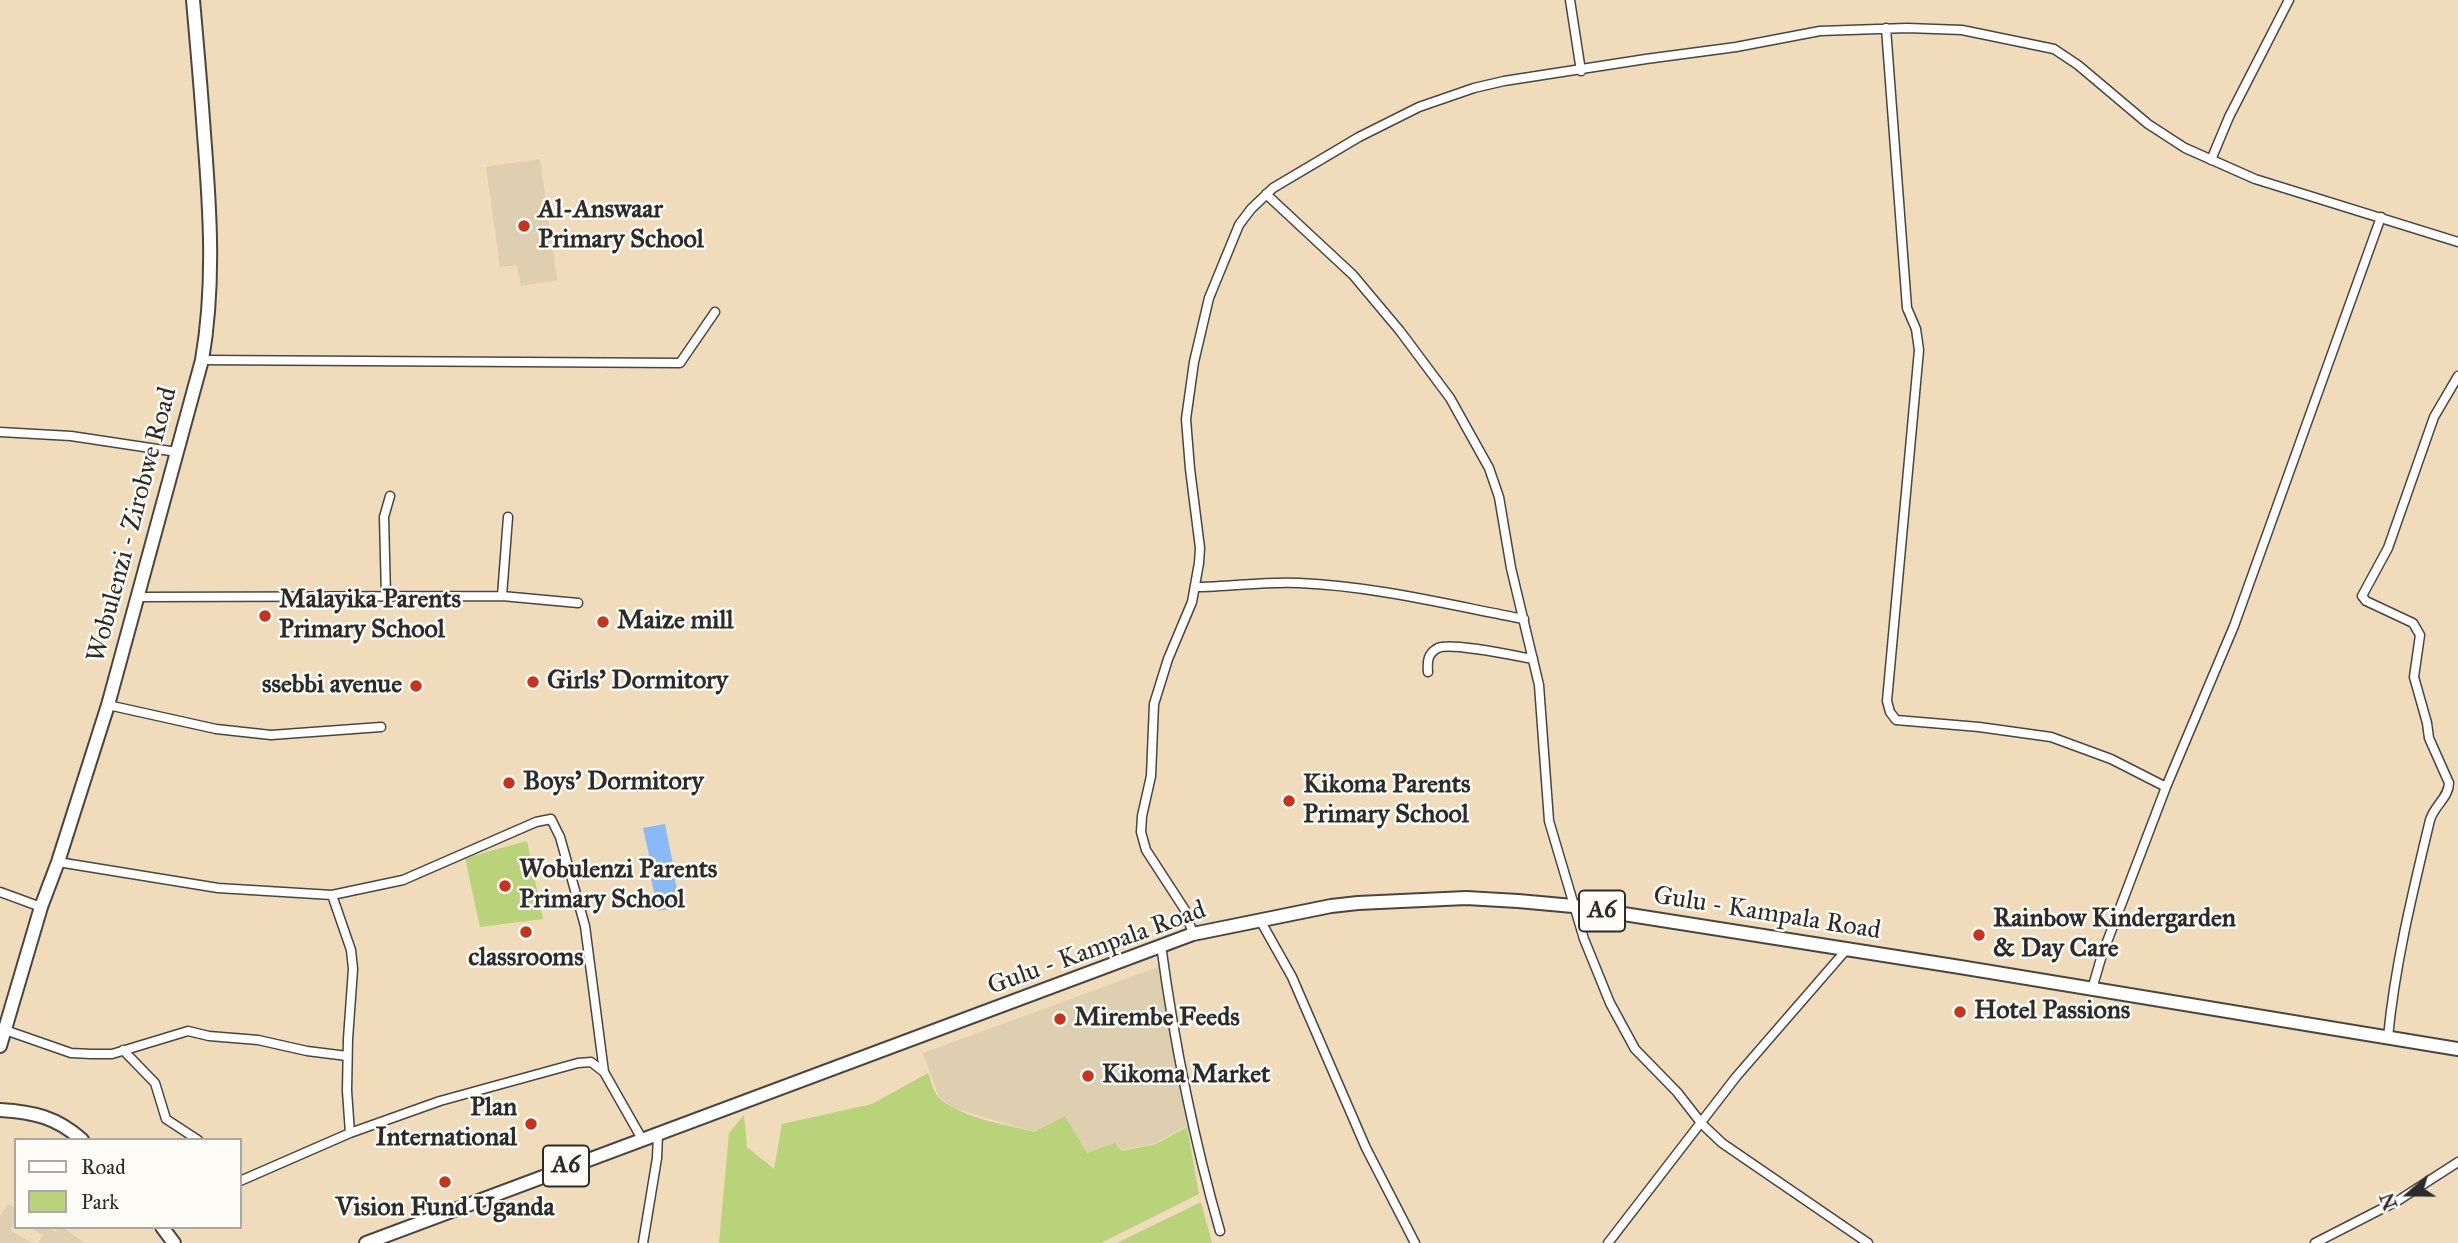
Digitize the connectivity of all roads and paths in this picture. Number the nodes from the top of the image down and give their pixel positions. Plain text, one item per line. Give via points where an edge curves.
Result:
1 (193, 0) edge
2 (1570, 0) edge
3 (2289, 0) edge
4 (1886, 29) junction
5 (1581, 71) junction
6 (2211, 160) junction
7 (1266, 194) junction
8 (2381, 217) junction
9 (2458, 242) edge
10 (715, 312) dead end
11 (202, 360) junction
12 (2458, 376) edge
13 (0, 432) edge
14 (177, 452) junction
15 (390, 496) dead end
16 (508, 517) dead end
17 (1196, 587) junction
18 (386, 596) junction
19 (502, 596) junction
20 (138, 597) junction
21 (578, 603) dead end
22 (1524, 619) junction
23 (1533, 659) junction
24 (1428, 672) dead end
25 (108, 705) junction
26 (381, 727) dead end
27 (2165, 788) junction
28 (58, 862) junction
29 (0, 892) edge
30 (332, 895) junction
31 (1573, 906) junction
32 (41, 908) junction
33 (1260, 919) junction
34 (1193, 934) junction
35 (1161, 945) junction
36 (1847, 949) junction
37 (2092, 989) junction
38 (5, 1030) junction
39 (2388, 1037) junction
40 (0, 1046) edge
41 (2458, 1049) edge
42 (123, 1050) junction
43 (347, 1056) junction
44 (604, 1072) junction
45 (0, 1110) edge
46 (1702, 1124) junction
47 (350, 1133) junction
48 (657, 1134) junction
49 (80, 1138) edge
50 (195, 1138) edge
51 (642, 1139) junction
52 (2458, 1162) edge
53 (242, 1180) edge
54 (1220, 1231) dead end
55 (366, 1243) edge
56 (643, 1243) edge
57 (1415, 1243) edge
58 (1608, 1243) edge
59 (1868, 1243) edge
60 (2315, 1243) edge

1 - 11 main road, Wobulenzi - Zirobwe Road via 209,197 209,280
2 - 5 street
3 - 6 street
4 - 5 street via 1819,31
4 - 6 street via 1962,30 2054,49 2148,124
4 - 27 street via 1907,308 1919,350 1890,712 1896,720 2051,737 2111,759
5 - 7 street via 1474,88 1419,107 1359,137
6 - 8 street via 2255,179
7 - 17 street via 1239,225 1209,298 1189,387 1186,419 1200,548
7 - 22 street via 1353,275 1450,398 1492,478
8 - 9 street
8 - 27 street via 2234,626
10 - 11 street via 680,363
11 - 14 main road, Wobulenzi - Zirobwe Road
12 - 39 street via 2434,417 2388,548 2362,596 2418,630 2414,677 2429,738 2449,783 2449,791 2432,811
13 - 14 street via 71,436
14 - 20 main road, Wobulenzi - Zirobwe Road
15 - 18 street via 384,517
16 - 19 street
17 - 22 street via 1331,586
17 - 34 street via 1154,705 1151,776 1141,832 1146,850 1185,910
18 - 19 street
18 - 20 street
19 - 21 street
20 - 25 main road, Wobulenzi - Zirobwe Road
22 - 23 street
23 - 24 street via 1444,646 1430,654
23 - 31 street via 1549,821
25 - 26 street via 216,729 271,735
25 - 28 main road, Wobulenzi - Zirobwe Road
27 - 37 street
28 - 30 street via 218,888
28 - 32 main road, Wobulenzi - Zirobwe Road
29 - 32 street
30 - 43 street via 354,969
30 - 44 street via 403,880 551,819 586,926
31 - 33 main road, Gulu - Kampala Road / A6 via 1431,899 1331,906
31 - 36 main road, Gulu - Kampala Road / A6
31 - 46 street via 1622,1028
32 - 38 main road, Wobulenzi - Zirobwe Road
33 - 34 main road, Gulu - Kampala Road / A6
33 - 57 street
34 - 35 main road, Gulu - Kampala Road / A6
35 - 48 main road, Gulu - Kampala Road / A6
35 - 54 street via 1186,1094
36 - 37 main road, Gulu - Kampala Road / A6
36 - 46 street via 1736,1077
37 - 39 main road, Gulu - Kampala Road / A6
38 - 40 main road, Wobulenzi - Zirobwe Road
38 - 42 street via 71,1053
39 - 41 main road, Gulu - Kampala Road / A6
42 - 43 street via 188,1031
42 - 50 street via 155,1083 166,1119
43 - 47 street
44 - 47 street via 591,1062 578,1063 440,1101
44 - 51 street
45 - 49 main road via 61,1123
46 - 58 street
46 - 59 street via 1722,1143
47 - 53 street
48 - 51 main road, Gulu - Kampala Road / A6
48 - 56 street
51 - 55 main road, Gulu - Kampala Road / A6
52 - 60 street via 2399,1200

